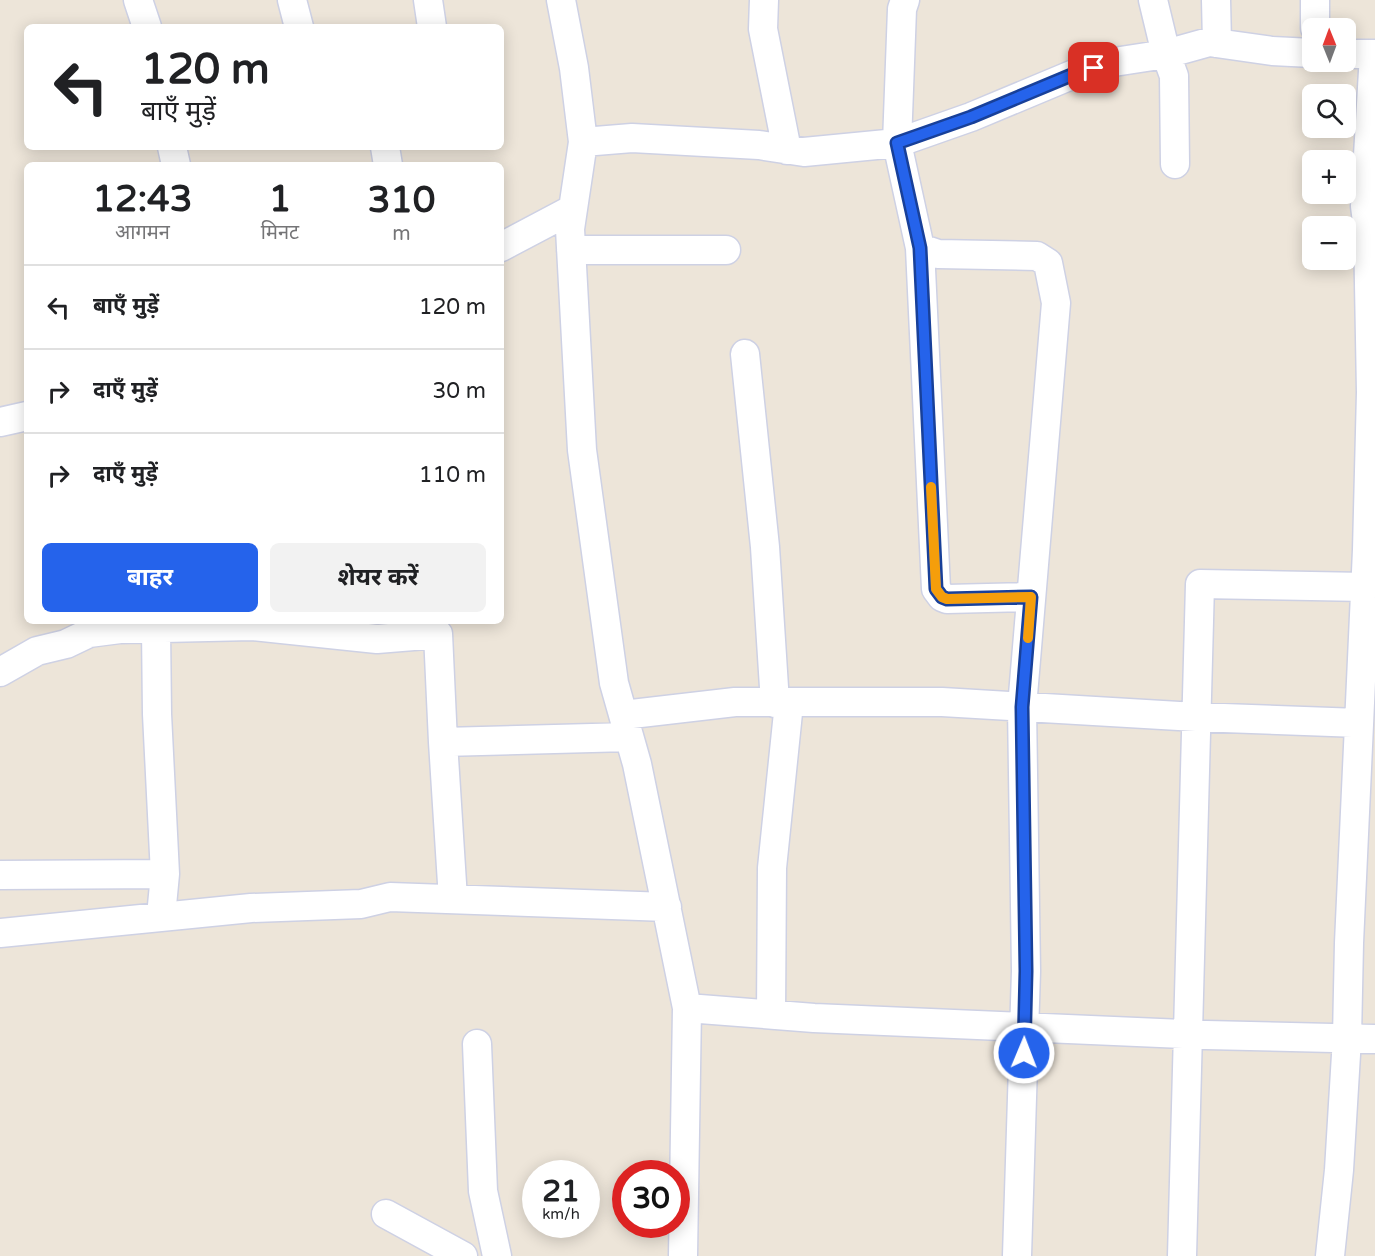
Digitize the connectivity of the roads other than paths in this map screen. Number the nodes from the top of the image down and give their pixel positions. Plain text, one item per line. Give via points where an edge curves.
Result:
1 (138, 0) edge
2 (292, 0) edge
3 (428, 0) edge
4 (561, 0) edge
5 (764, 0) edge
6 (905, 0) edge
7 (1153, 0) edge
8 (1216, 0) edge
9 (1315, 0) edge
10 (1315, 18) edge
11 (146, 24) edge
12 (298, 24) edge
13 (432, 24) edge
14 (1217, 43) junction
15 (1302, 52) edge
16 (1166, 54) junction
17 (1356, 54) edge
18 (1375, 54) edge
19 (583, 142) junction
20 (897, 143) junction
21 (787, 150) junction
22 (1175, 164) dead end
23 (573, 208) junction
24 (504, 245) edge
25 (920, 248) junction
26 (571, 250) junction
27 (726, 250) dead end
28 (744, 354) dead end
29 (24, 417) edge
30 (0, 422) edge
31 (1366, 587) junction
32 (1031, 597) junction
33 (119, 625) edge
34 (156, 628) junction
35 (376, 630) edge
36 (1368, 667) edge
37 (0, 672) edge
38 (782, 703) junction
39 (1022, 707) junction
40 (1196, 717) junction
41 (1359, 723) junction
42 (626, 726) junction
43 (443, 741) junction
44 (165, 874) junction
45 (0, 875) edge
46 (453, 899) junction
47 (667, 907) junction
48 (161, 916) junction
49 (0, 933) edge
50 (687, 1008) junction
51 (771, 1014) junction
52 (1024, 1026) junction
53 (1186, 1034) junction
54 (1347, 1038) junction
55 (1375, 1038) edge
56 (477, 1044) dead end
57 (387, 1214) dead end
58 (463, 1256) edge
59 (497, 1256) edge
60 (683, 1256) edge
61 (1017, 1256) edge
62 (1182, 1256) edge
63 (1330, 1256) edge

1 - 11 street
2 - 12 street
3 - 13 street
4 - 19 street
5 - 21 street via 763,29
6 - 20 street
7 - 16 street
8 - 14 street
9 - 10 street
14 - 15 street
14 - 16 street
16 - 20 street via 1114,62 1074,74
16 - 22 street via 1174,76
17 - 18 street
18 - 31 street via 1365,206 1371,392
19 - 21 street via 632,138
19 - 23 street
20 - 21 street via 804,152
20 - 25 street
23 - 24 street
23 - 26 street
25 - 32 street via 936,589 947,599
25 - 32 street via 938,254 1037,256 1048,263 1056,303
26 - 27 street
26 - 42 street via 582,450 614,683
28 - 38 street
29 - 30 street
31 - 36 street
31 - 40 street via 1200,584
32 - 39 street
33 - 34 street
33 - 37 street via 37,651
34 - 35 street
34 - 44 street
35 - 43 street via 438,634
36 - 41 street
38 - 39 street via 942,702
38 - 42 street via 735,702
38 - 51 street via 772,868
39 - 40 street
39 - 52 street
40 - 41 street
40 - 53 street
41 - 54 street
42 - 43 street
42 - 47 street
43 - 46 street
44 - 45 street
44 - 48 street
46 - 47 street
46 - 48 street via 390,897 361,904
47 - 50 street
48 - 49 street
50 - 51 street
50 - 60 street
51 - 52 street
52 - 53 street
52 - 61 street
53 - 54 street
53 - 62 street
54 - 55 street
54 - 63 street
56 - 59 street via 483,1191
57 - 58 street

